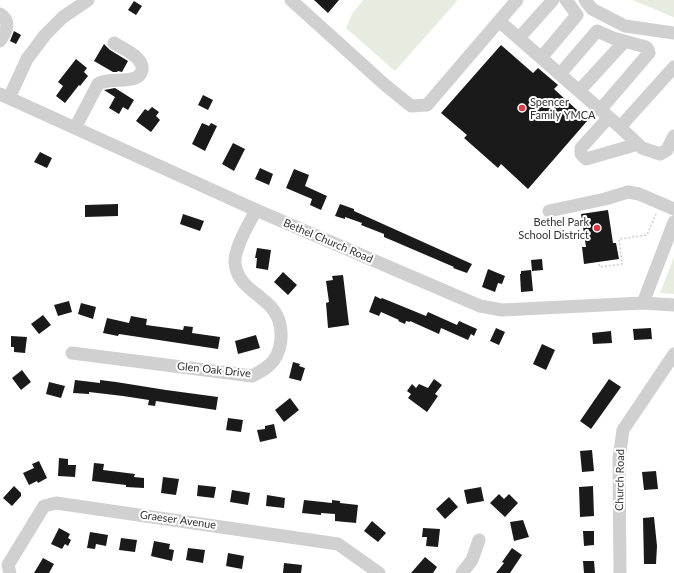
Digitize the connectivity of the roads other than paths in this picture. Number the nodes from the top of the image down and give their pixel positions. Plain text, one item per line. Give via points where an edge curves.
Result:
1 (88, 0) edge
2 (291, 0) edge
3 (518, 0) edge
4 (553, 0) edge
5 (566, 0) edge
6 (585, 0) edge
7 (0, 14) edge
8 (499, 21) junction
9 (674, 33) edge
10 (518, 38) junction
11 (0, 41) edge
12 (624, 42) junction
13 (114, 43) dead end
14 (541, 58) junction
15 (674, 67) edge
16 (560, 74) junction
17 (579, 91) junction
18 (5, 96) edge
19 (605, 113) junction
20 (620, 127) junction
21 (75, 128) junction
22 (674, 136) edge
23 (638, 144) junction
24 (674, 209) edge
25 (256, 210) junction
26 (549, 211) dead end
27 (674, 222) edge
28 (643, 303) junction
29 (674, 305) edge
30 (72, 353) dead end
31 (672, 360) edge
32 (479, 540) dead end
33 (6, 566) edge
34 (379, 573) edge
35 (462, 573) edge
36 (620, 573) edge

1 - 18 street via 63,17 45,35
2 - 8 street via 411,106 427,105
3 - 8 street
4 - 10 street
5 - 14 street via 577,14
6 - 9 street via 592,9 625,26
7 - 11 street via 7,22 7,27
8 - 10 street
10 - 14 street
12 - 16 street via 596,31
12 - 17 street
12 - 19 street via 646,47 649,52
13 - 21 street via 137,57 142,71 134,79 103,81 98,84
14 - 16 street
15 - 20 street
16 - 17 street
17 - 19 street
18 - 21 street, Bethel Church Road
19 - 20 street
19 - 23 street via 581,148 581,154 586,159
20 - 23 street
21 - 25 street, Bethel Church Road
22 - 23 street via 667,150 660,154
24 - 26 street via 628,192
25 - 28 street, Bethel Church Road via 480,306 502,310
25 - 30 street, Glen Oak Drive via 236,252 235,262 237,274 244,284 271,307 278,319 280,346 274,361 264,370 252,376
27 - 28 street
28 - 29 street, Bethel Church Road
31 - 36 street, Church Road via 623,430 619,458
32 - 35 street via 472,560
33 - 34 street, Graeser Avenue via 44,506 56,503 338,544

